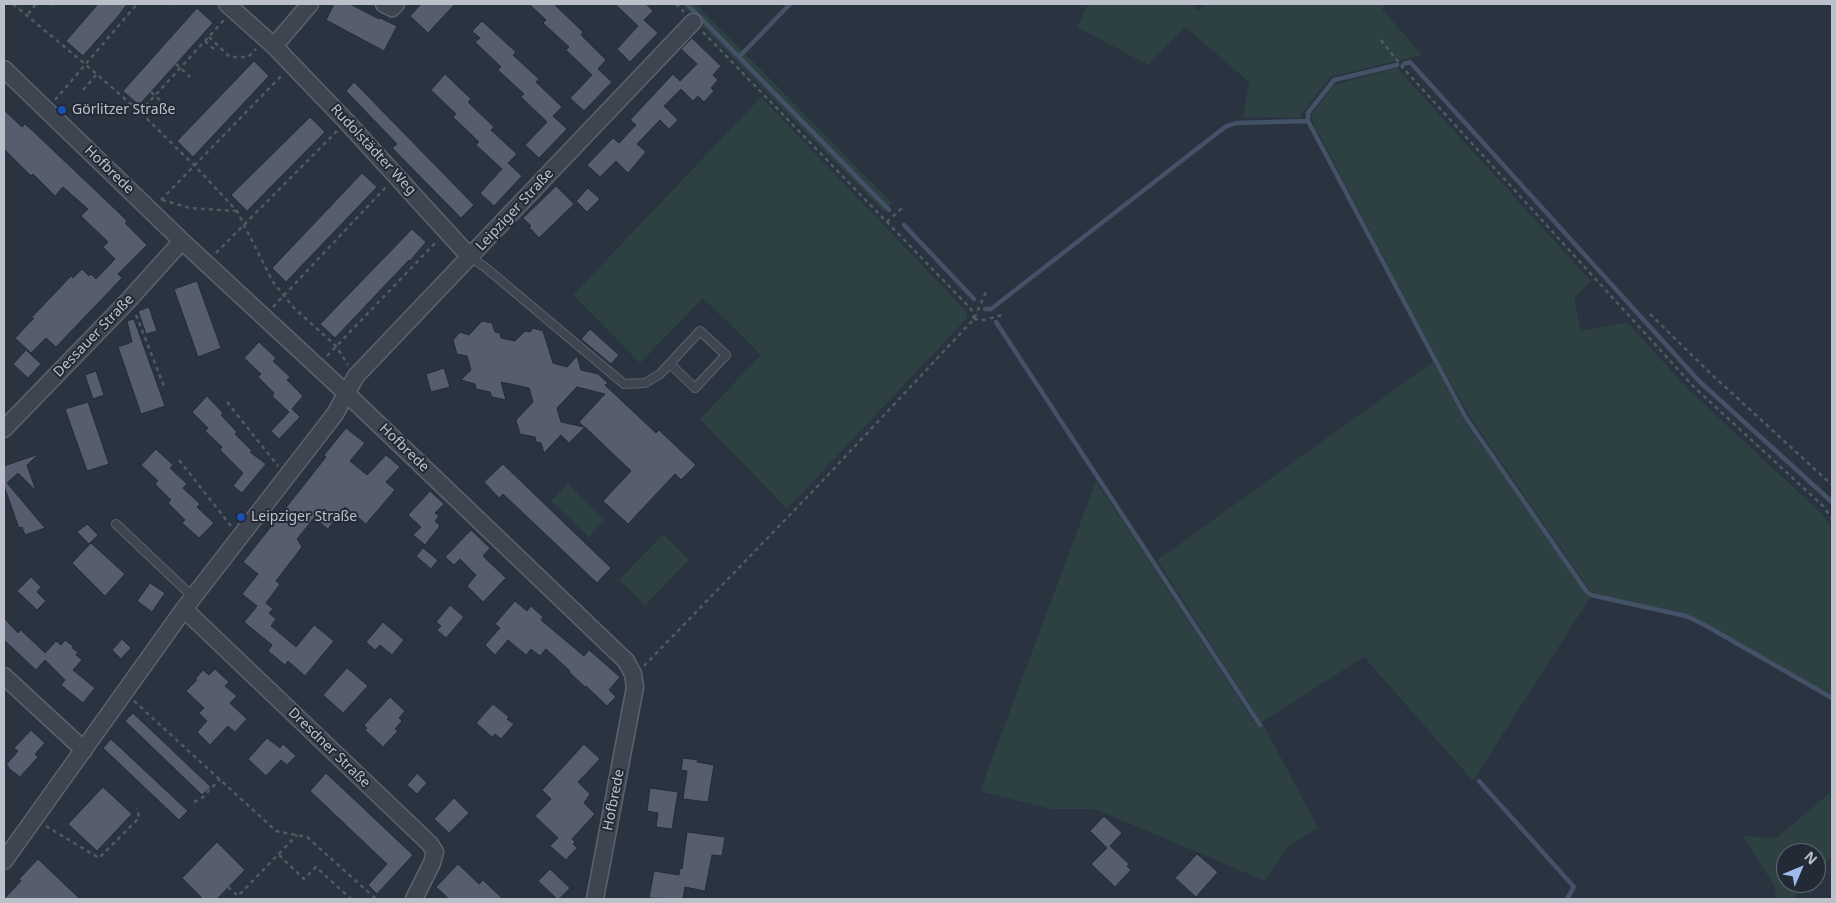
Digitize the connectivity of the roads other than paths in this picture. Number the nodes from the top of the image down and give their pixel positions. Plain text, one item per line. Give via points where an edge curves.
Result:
1 (310, 4) edge
2 (384, 4) edge
3 (396, 4) edge
4 (230, 7) edge
5 (693, 22) road end
6 (270, 42) junction
7 (6, 77) edge
8 (182, 241) junction
9 (470, 257) junction
10 (670, 364) junction
11 (347, 394) junction
12 (4, 429) edge
13 (116, 524) dead end
14 (188, 603) junction
15 (4, 676) edge
16 (84, 750) junction
17 (4, 861) edge
18 (414, 899) edge
19 (595, 899) edge

1 - 6 street
2 - 3 street via 392,8
4 - 6 street, Rudolstädter Weg
5 - 9 street, Leipziger Straße
6 - 9 street, Rudolstädter Weg
7 - 8 street, Hofbrede via 156,205
8 - 11 street, Hofbrede
8 - 12 street, Dessauer Straße
9 - 10 lane via 624,384 645,383
9 - 11 street, Leipziger Straße via 356,376
10 - 10 lane via 695,388 726,355 700,331
11 - 14 street, Leipziger Straße via 335,414
11 - 19 street, Hofbrede via 626,662 633,674 635,687
13 - 14 lane
14 - 16 street, Leipziger Straße
14 - 18 street, Dresdner Straße via 430,844 435,852
15 - 16 street
16 - 17 street, Leipziger Straße

